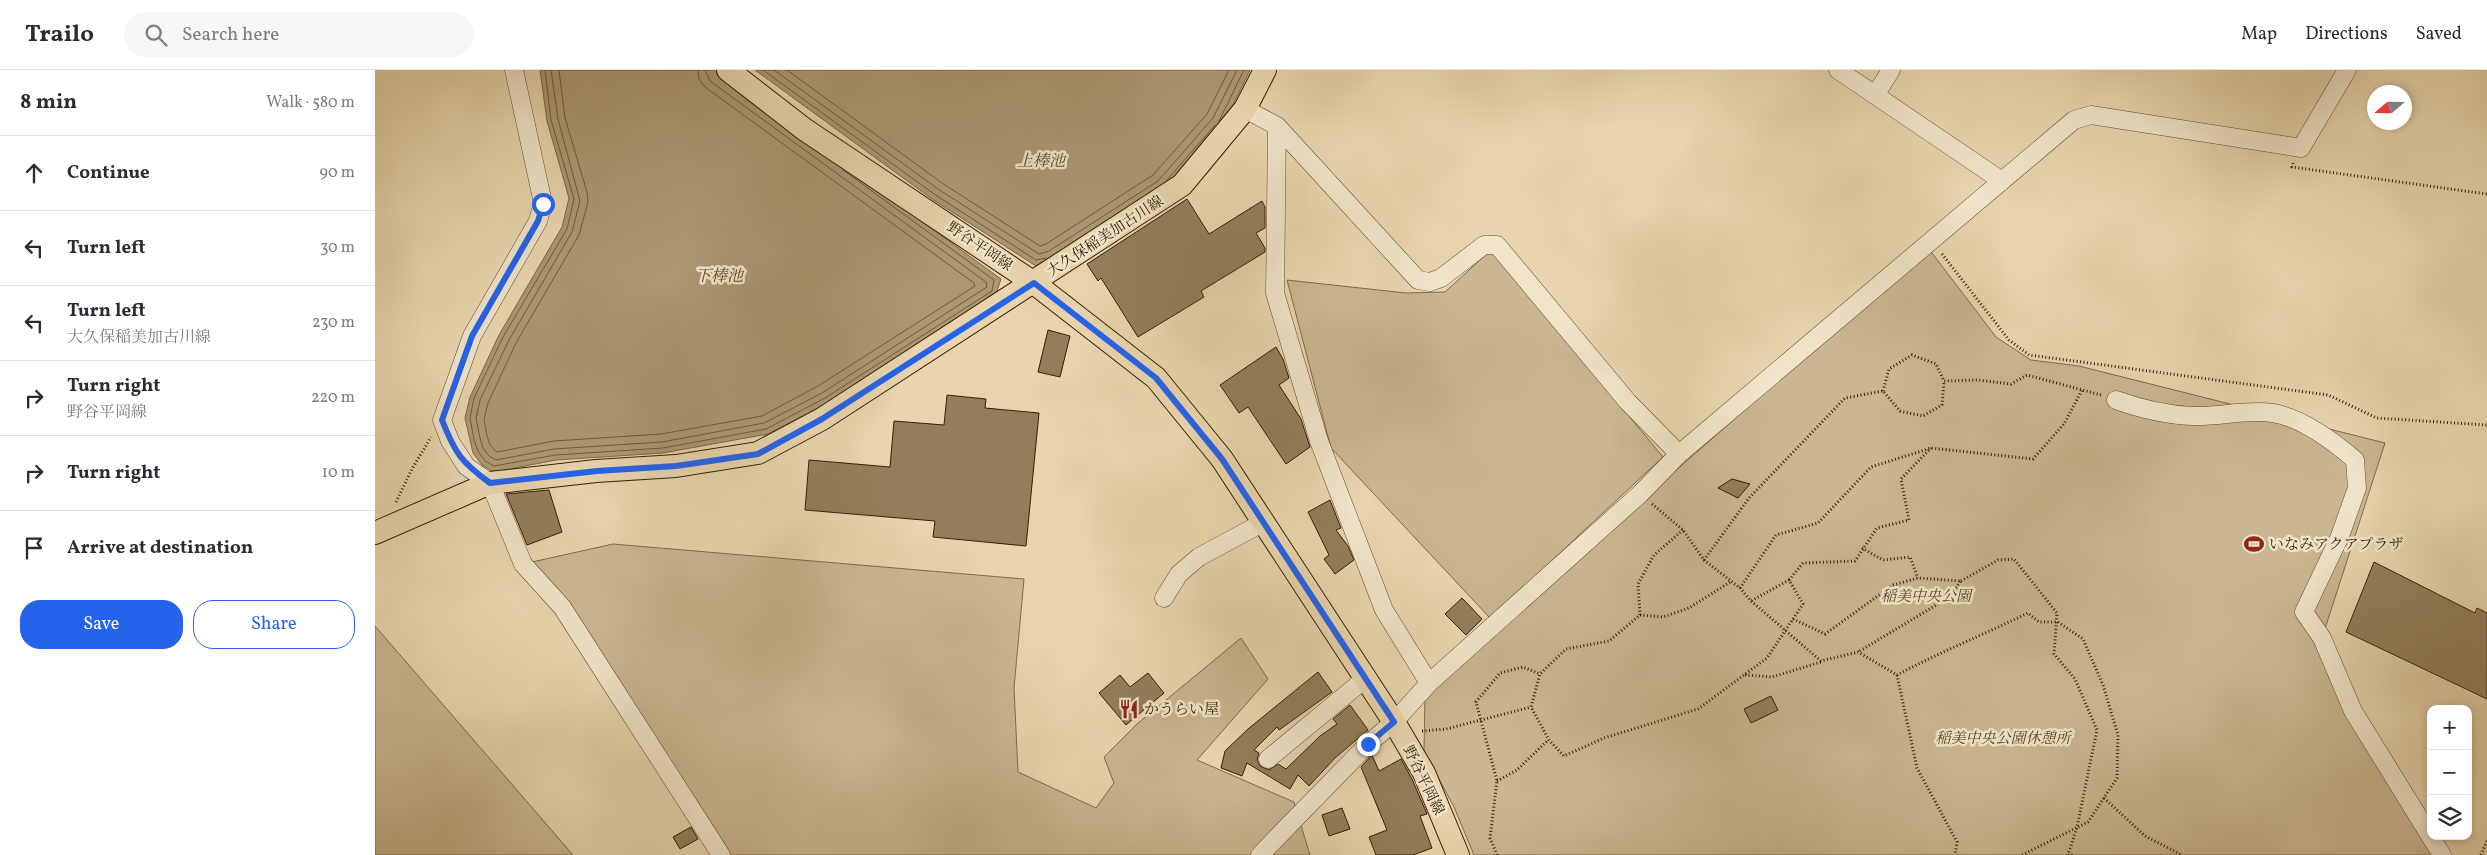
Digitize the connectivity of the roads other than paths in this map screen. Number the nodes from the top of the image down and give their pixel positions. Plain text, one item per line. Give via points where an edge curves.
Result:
1 (514, 70) edge
2 (728, 70) edge
3 (1265, 70) edge
4 (1838, 70) edge
5 (1891, 70) edge
6 (2347, 70) edge
7 (1876, 94) junction
8 (1245, 109) junction
9 (1277, 126) junction
10 (2002, 182) junction
11 (1034, 283) junction
12 (2116, 400) dead end
13 (1679, 454) junction
14 (490, 483) junction
15 (1263, 522) junction
16 (379, 531) edge
17 (1164, 598) dead end
18 (1366, 678) junction
19 (1429, 683) junction
20 (1394, 722) junction
21 (1269, 759) dead end
22 (721, 855) edge
23 (1259, 855) edge
24 (1458, 855) edge
25 (2442, 855) edge

1 - 14 street via 543,204 538,221 472,336 442,420 450,441 466,466
2 - 11 main road, 野谷平岡線 via 804,128
3 - 8 main road, 大久保稲美加古川線
4 - 7 street
5 - 7 street
6 - 10 street via 2301,148 2091,115 2074,120
7 - 10 street
8 - 9 street
8 - 11 main road, 大久保稲美加古川線 via 1182,185
9 - 13 street via 1417,280 1430,282 1441,278 1484,245 1497,245 1628,402
9 - 19 street via 1275,292 1319,441 1384,610
10 - 13 street
11 - 14 main road, 大久保稲美加古川線 via 822,419 758,454 676,466
11 - 15 main road, 野谷平岡線 via 1156,378 1222,459
12 - 25 street via 2149,412 2194,416 2273,413 2307,426 2337,444 2355,460 2357,488 2340,536 2304,612 2323,638 2353,711
13 - 19 street via 1640,494
14 - 16 main road, 大久保稲美加古川線
14 - 22 street via 523,564 562,607
15 - 17 street via 1199,557 1179,574
15 - 18 main road, 野谷平岡線
18 - 20 main road, 野谷平岡線
18 - 21 street
19 - 20 street
20 - 23 street via 1368,744
20 - 24 main road, 野谷平岡線 via 1425,773

